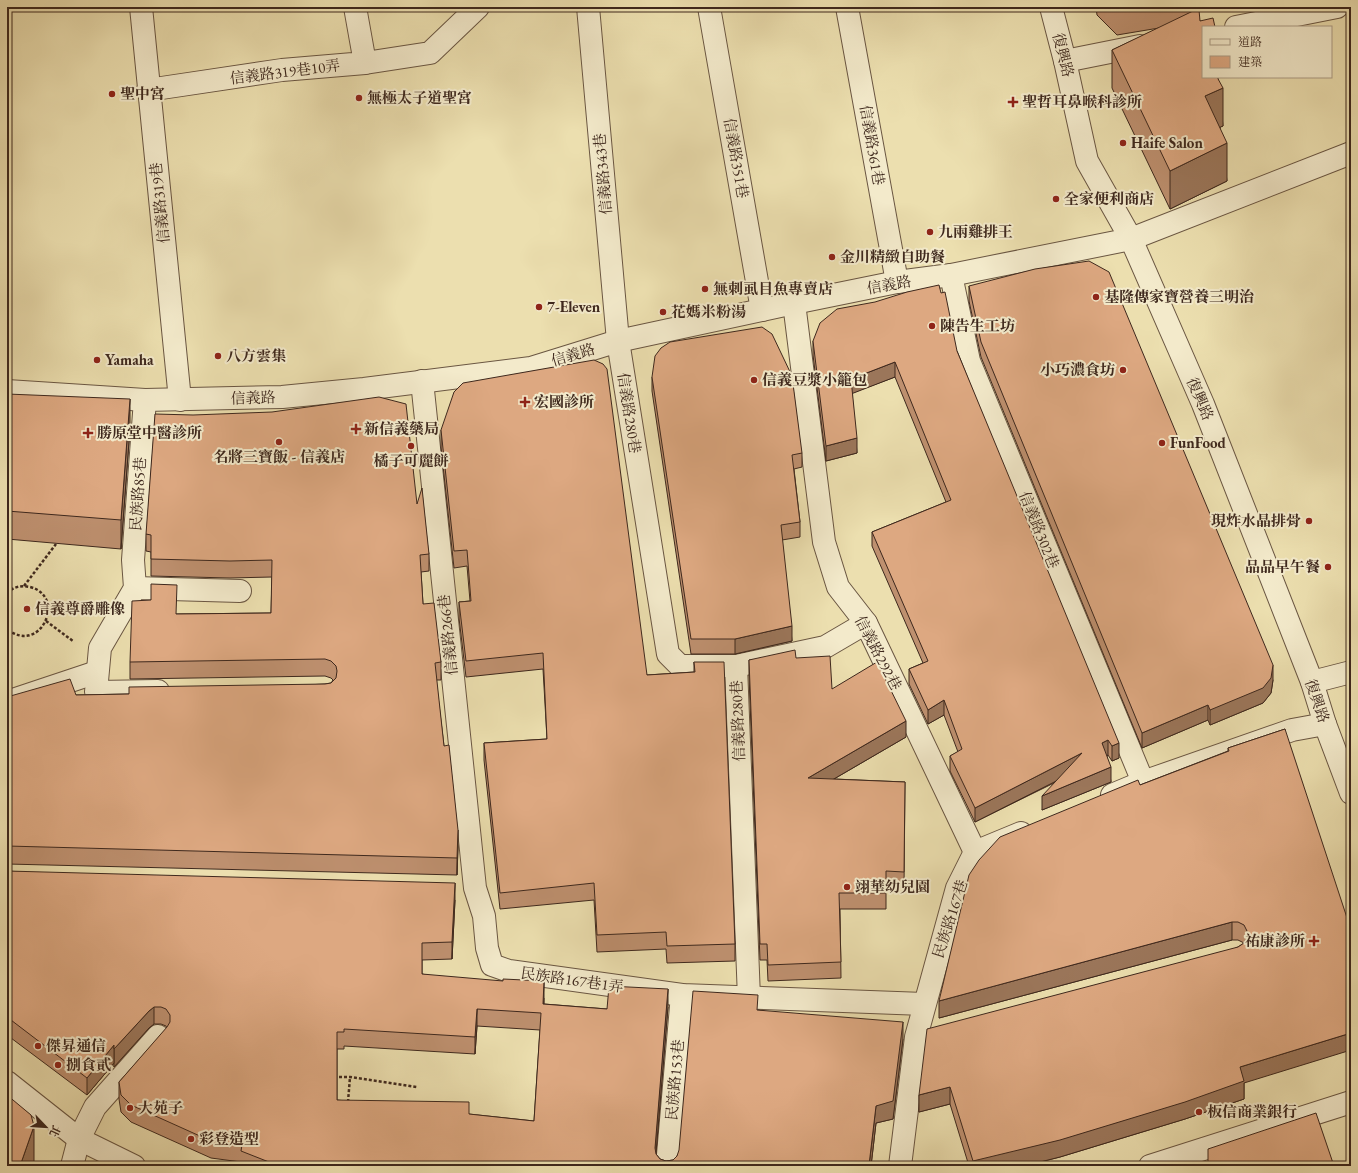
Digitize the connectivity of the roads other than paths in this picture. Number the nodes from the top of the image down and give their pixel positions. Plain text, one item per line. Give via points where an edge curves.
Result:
1 (140, 7) edge
2 (356, 7) edge
3 (478, 7) edge
4 (588, 7) edge
5 (709, 7) edge
6 (847, 7) edge
7 (1051, 7) edge
8 (1336, 7) edge
9 (1241, 26) edge
10 (1157, 43) edge
11 (1065, 61) junction
12 (365, 63) junction
13 (148, 90) junction
14 (1351, 153) edge
15 (1131, 239) junction
16 (951, 275) junction
17 (897, 282) junction
18 (794, 303) junction
19 (762, 310) junction
20 (618, 341) junction
21 (422, 381) junction
22 (7, 391) edge
23 (145, 400) junction
24 (180, 400) junction
25 (135, 588) junction
26 (240, 591) dead end
27 (866, 623) junction
28 (736, 666) junction
29 (97, 672) junction
30 (1351, 672) edge
31 (1312, 682) junction
32 (175, 691) edge
33 (7, 702) edge
34 (1325, 724) junction
35 (1143, 782) junction
36 (1351, 793) edge
37 (1092, 803) edge
38 (1041, 824) edge
39 (975, 852) junction
40 (451, 888) edge
41 (475, 888) junction
42 (682, 994) junction
43 (749, 998) junction
44 (924, 1004) junction
45 (938, 1031) edge
46 (158, 1036) edge
47 (916, 1037) junction
48 (7, 1082) edge
49 (1351, 1102) edge
50 (79, 1139) junction
51 (72, 1166) edge
52 (134, 1166) edge
53 (668, 1166) edge
54 (900, 1166) edge
55 (1150, 1166) edge

1 - 13 street, 信義路319巷
2 - 12 street
3 - 12 street, 信義路319巷10弄 via 430,54
4 - 20 street, 信義路343巷
5 - 19 street, 信義路351巷
6 - 17 street, 信義路361巷
7 - 11 street, 復興路
8 - 9 street
10 - 11 street
11 - 15 street, 復興路 via 1087,161
12 - 13 street, 信義路319巷10弄 via 282,70
13 - 24 street, 信義路319巷
14 - 15 street, 信義路
15 - 16 street, 信義路
15 - 31 street, 復興路 via 1203,404
16 - 17 street, 信義路
16 - 35 street, 信義路302巷 via 969,361
17 - 18 street, 信義路
18 - 19 street, 信義路
18 - 27 street, 信義路292巷 via 824,542 838,587
19 - 20 street, 信義路
20 - 21 street, 信義路 via 531,368
20 - 28 street, 信義路280巷 via 668,654 680,666
21 - 24 street, 信義路 via 364,390 282,397
21 - 41 street, 信義路266巷
22 - 23 street, 信義路
23 - 24 street, 信義路
23 - 25 street, 民族路85巷 via 133,560
25 - 26 street
25 - 29 street via 100,648
27 - 28 street via 825,647
27 - 39 street, 信義路292巷
28 - 43 street, 信義路280巷
29 - 32 street via 96,692
29 - 33 street
30 - 31 street
31 - 34 street, 復興路
34 - 35 street via 1292,730
34 - 36 street, 復興路
35 - 37 street
38 - 39 street
39 - 44 street, 民族路167巷 via 957,888
40 - 41 street
41 - 42 street, 民族路167巷1弄 via 484,916 487,948 492,965 509,971
42 - 43 street, 民族路167巷1弄
42 - 53 street, 民族路153巷
43 - 44 street, 民族路167巷1弄
44 - 47 street, 民族路167巷
45 - 47 street
46 - 50 street via 95,1107
47 - 54 street, 民族路167巷
48 - 50 street
49 - 55 street
50 - 51 street
50 - 52 street

